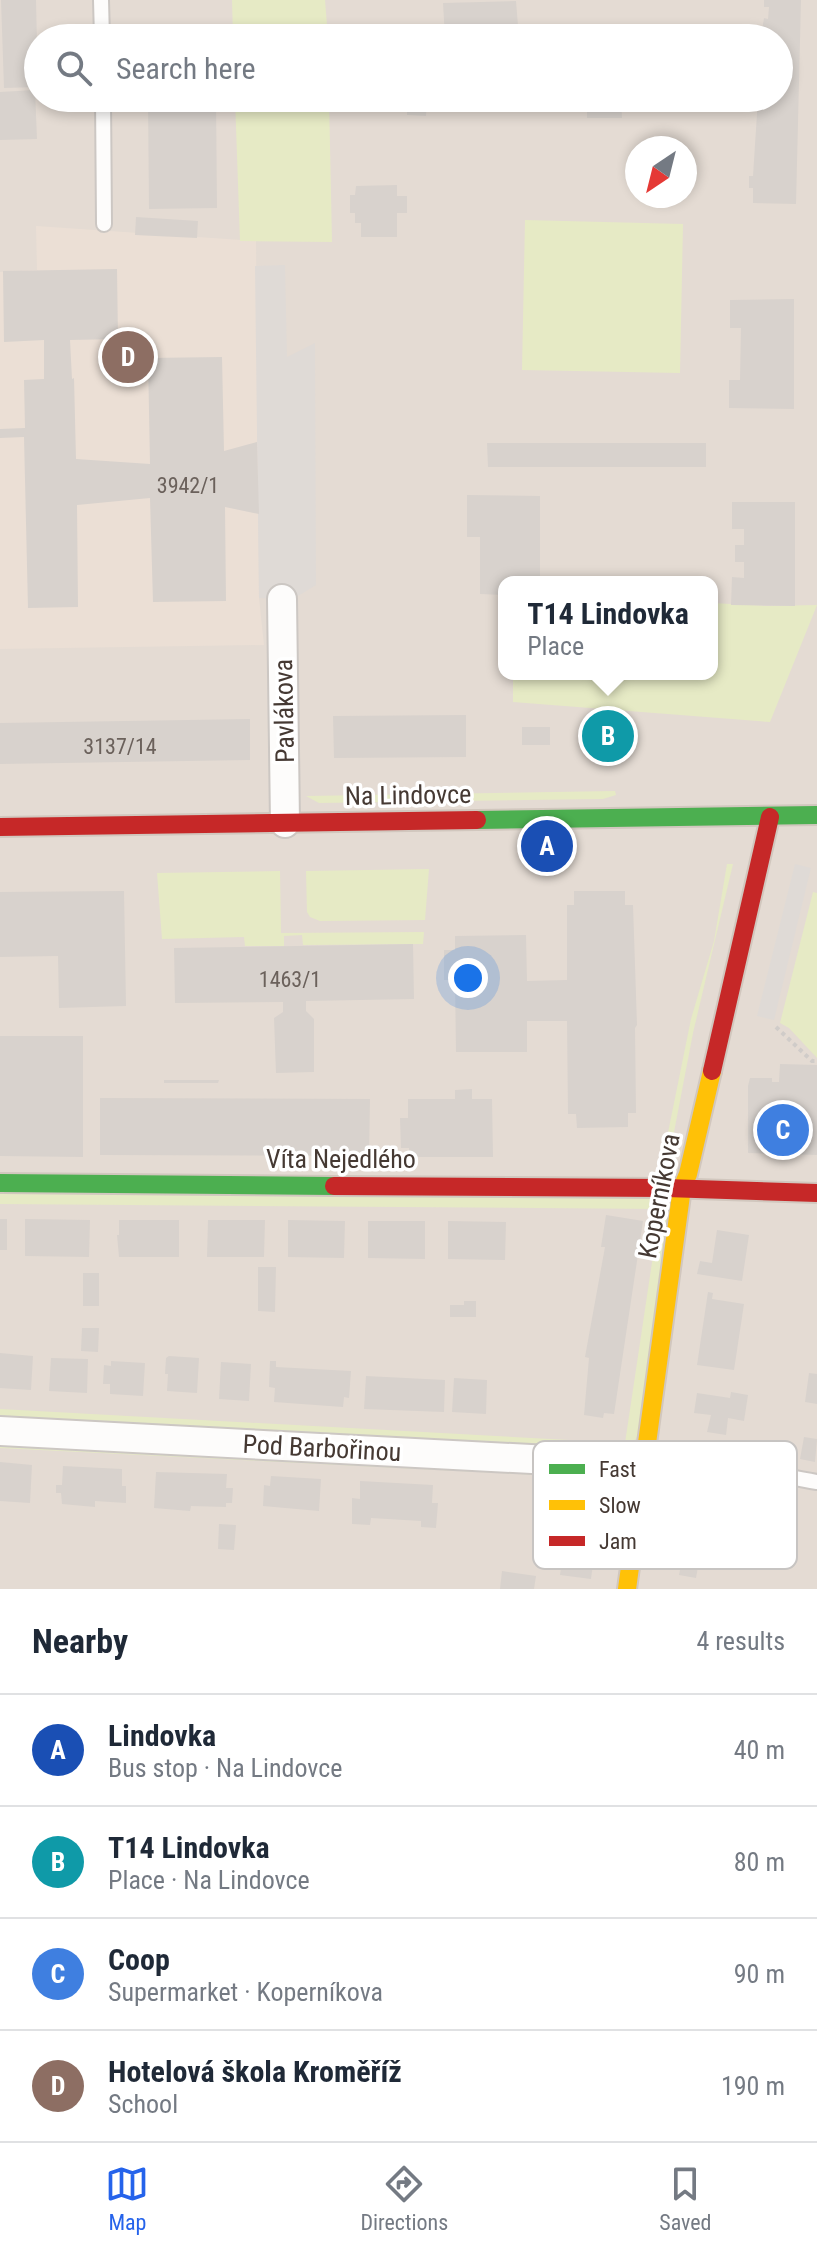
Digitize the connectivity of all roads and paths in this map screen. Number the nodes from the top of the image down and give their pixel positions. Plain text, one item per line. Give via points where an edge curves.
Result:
1 (101, 0) edge
2 (102, 24) edge
3 (103, 112) edge
4 (104, 224) dead end
5 (282, 599) dead end
6 (817, 815) edge
7 (770, 817) junction
8 (285, 823) junction
9 (0, 827) edge
10 (776, 1027) dead end
11 (817, 1061) edge
12 (0, 1183) edge
13 (682, 1188) junction
14 (817, 1193) edge
15 (0, 1431) edge
16 (647, 1441) edge
17 (533, 1459) edge
18 (797, 1479) edge
19 (817, 1482) edge
20 (630, 1569) edge
21 (627, 1589) edge

1 - 2 lane
3 - 4 lane
5 - 8 street, Pavlákova
6 - 7 street, Na Lindovce
7 - 8 street, Na Lindovce
7 - 13 street, Koperníkova
8 - 9 street, Na Lindovce
10 - 11 path
12 - 13 street, Víta Nejedlého
13 - 14 street, Víta Nejedlého
13 - 16 street, Koperníkova
15 - 17 street, Pod Barbořinou
18 - 19 lane
20 - 21 street, Koperníkova

